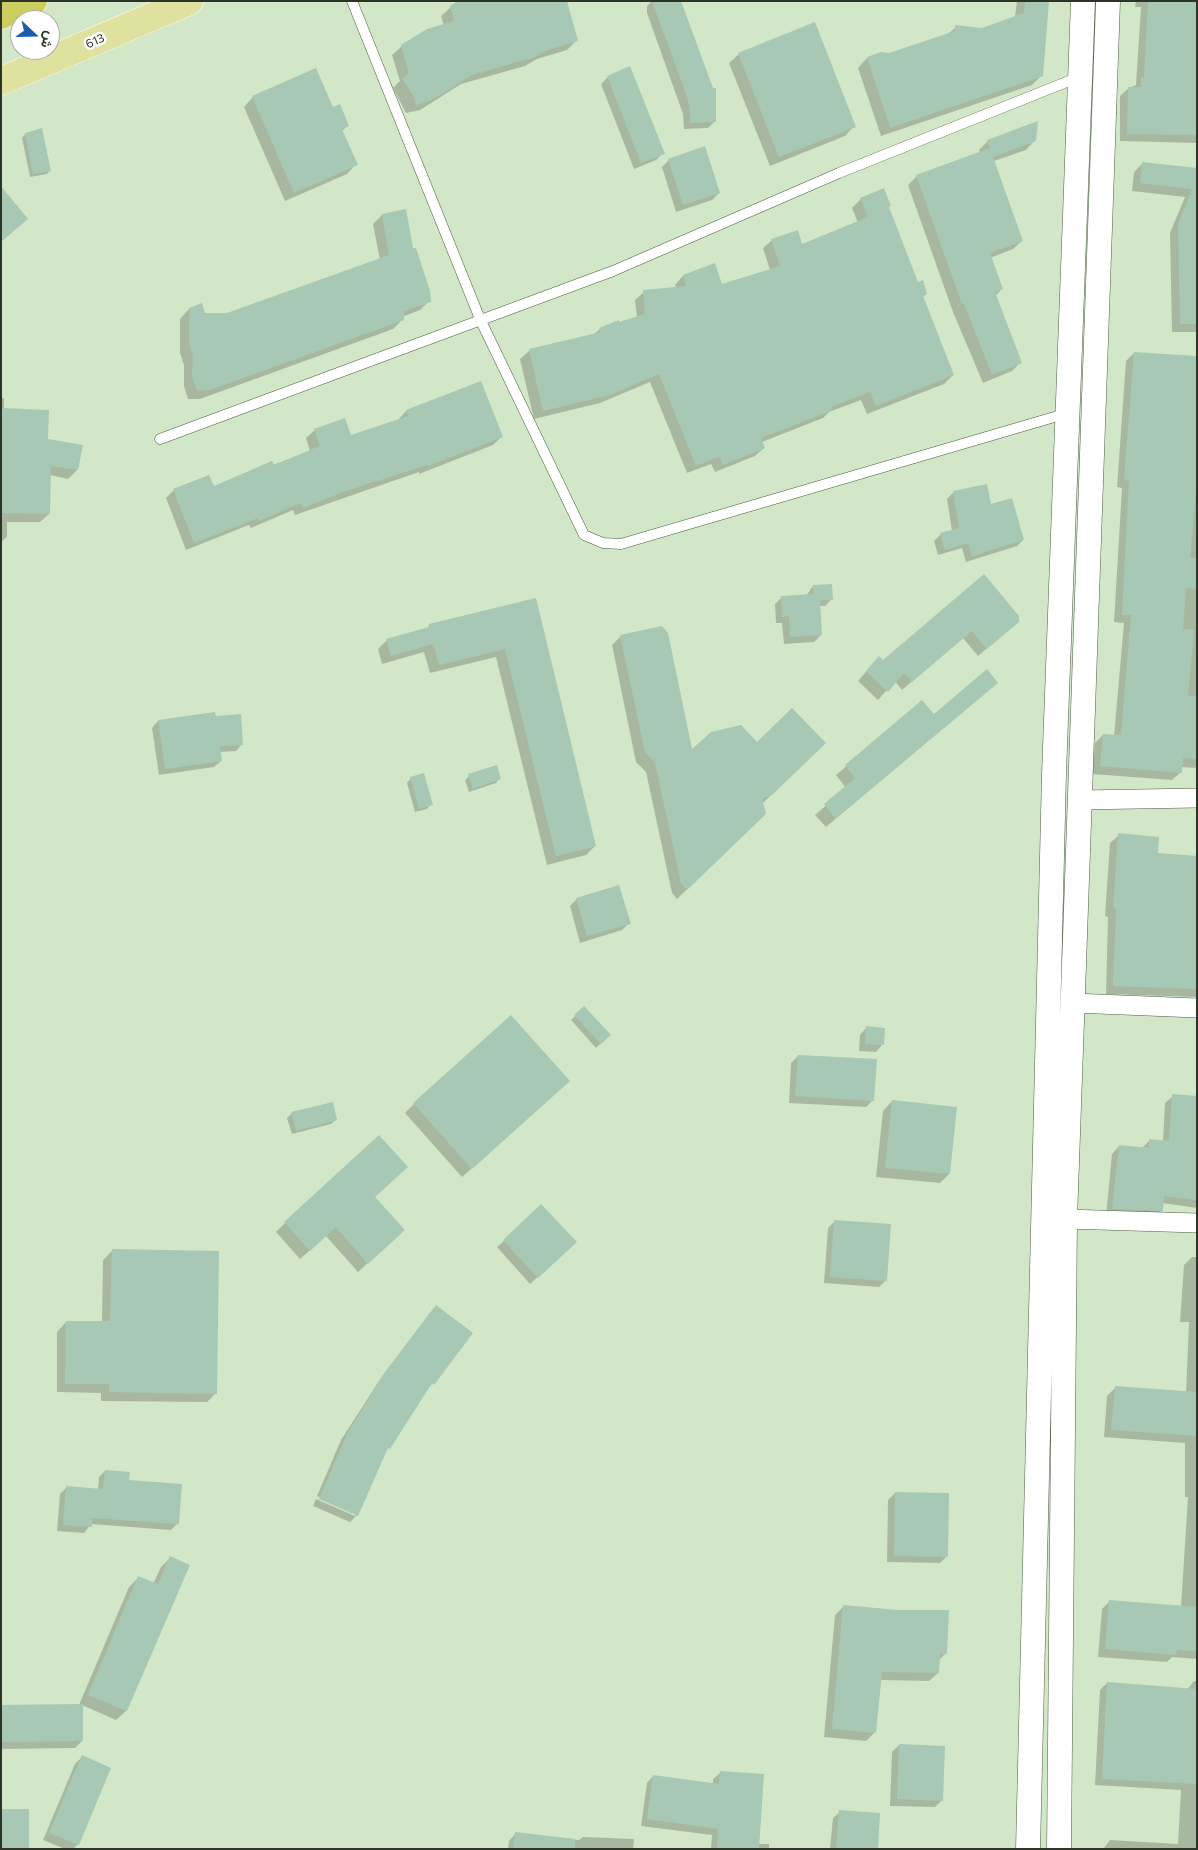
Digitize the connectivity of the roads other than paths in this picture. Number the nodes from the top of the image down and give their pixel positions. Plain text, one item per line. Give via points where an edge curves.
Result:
1 (33, 1) edge
2 (189, 1) edge
3 (352, 1) edge
4 (1084, 1) edge
5 (1108, 1) edge
6 (1, 15) edge
7 (1082, 76) junction
8 (1, 81) edge
9 (480, 319) junction
10 (1069, 413) junction
11 (160, 439) dead end
12 (1197, 798) edge
13 (1080, 800) junction
14 (1073, 1003) junction
15 (1197, 1008) edge
16 (1065, 1218) junction
17 (1197, 1223) edge
18 (1028, 1849) edge
19 (1058, 1849) edge

1 - 6 highway
2 - 8 main road, 613
3 - 9 lane
4 - 7 street
5 - 13 street
7 - 9 lane via 839,173 614,271
7 - 10 street
9 - 10 lane via 584,535 603,543 621,544
9 - 11 lane
10 - 18 street via 1054,774
12 - 13 street
13 - 14 street
14 - 15 street
14 - 16 street
16 - 17 street
16 - 19 street

